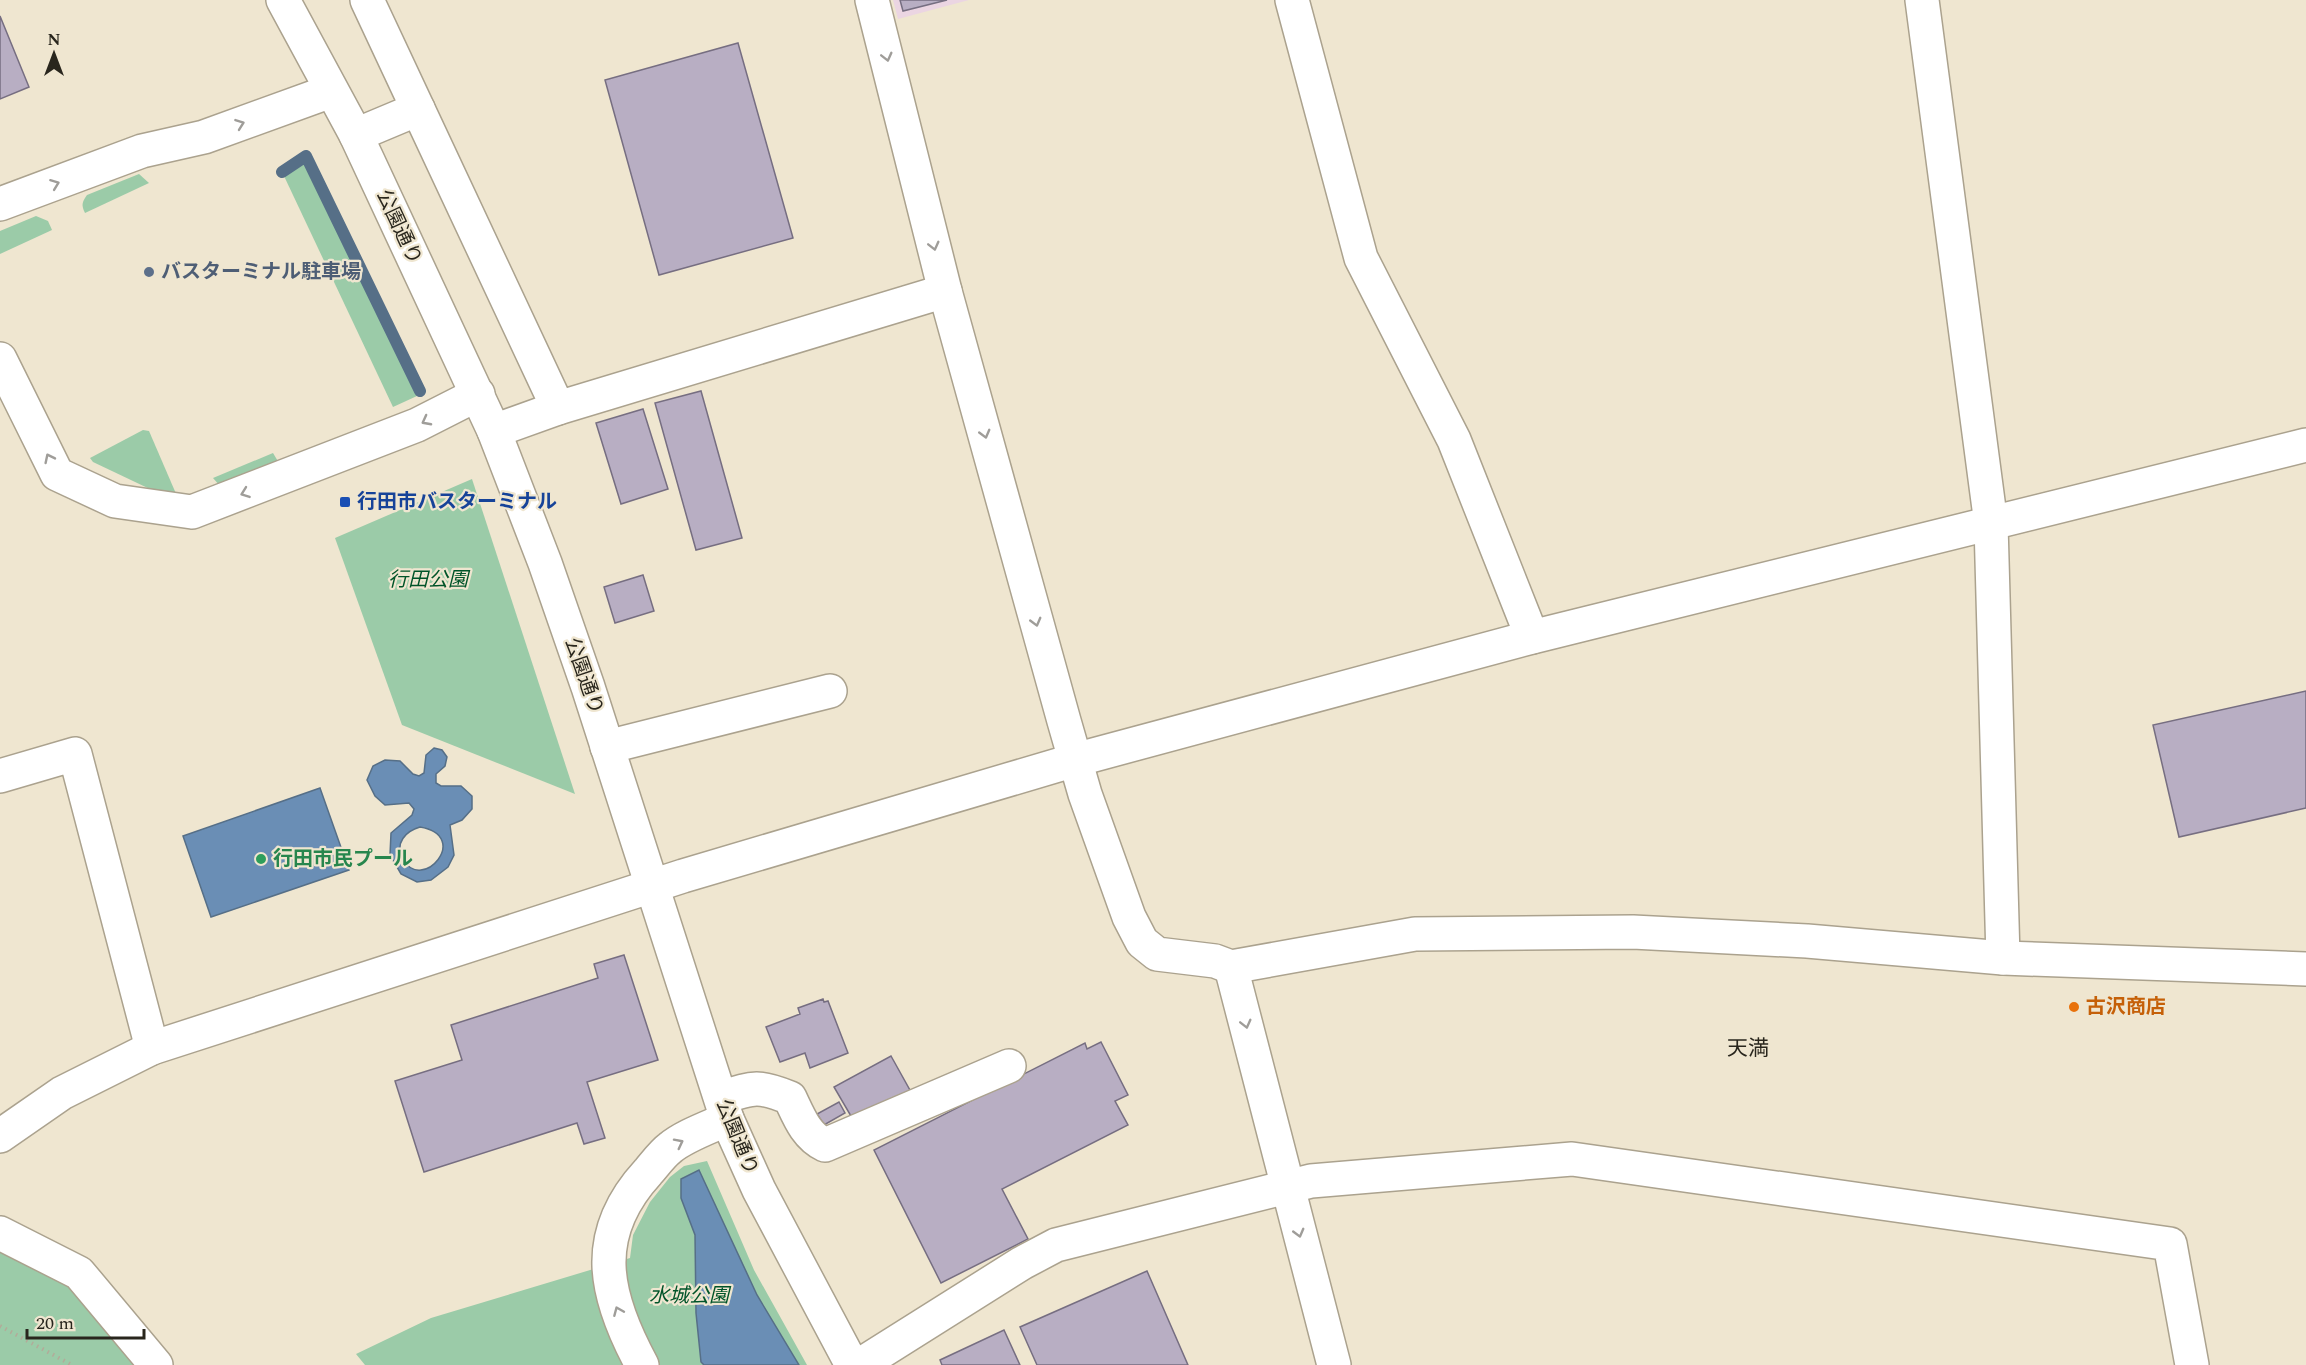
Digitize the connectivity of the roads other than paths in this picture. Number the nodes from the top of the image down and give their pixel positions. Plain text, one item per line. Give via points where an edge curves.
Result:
1 (283, 0) edge
2 (367, 0) edge
3 (873, 0) edge
4 (1292, 0) edge
5 (1923, 7) edge
6 (331, 91) junction
7 (418, 109) junction
8 (356, 135) junction
9 (0, 204) edge
10 (945, 291) junction
11 (0, 359) edge
12 (478, 394) junction
13 (558, 408) junction
14 (494, 431) junction
15 (2306, 445) edge
16 (1991, 524) junction
17 (1532, 637) junction
18 (830, 691) dead end
19 (607, 747) junction
20 (1075, 760) junction
21 (0, 776) edge
22 (653, 885) junction
23 (2003, 958) junction
24 (1232, 967) junction
25 (2306, 969) edge
26 (152, 1048) junction
27 (1009, 1066) dead end
28 (724, 1108) junction
29 (0, 1136) edge
30 (1287, 1186) junction
31 (0, 1233) edge
32 (156, 1365) edge
33 (642, 1365) edge
34 (852, 1365) edge
35 (860, 1365) edge
36 (1334, 1365) edge
37 (2192, 1365) edge

1 - 6 street, 公園通り
2 - 7 street
3 -> 10 street
4 - 17 street via 1361,258 1454,440
5 - 16 street
6 - 8 street, 公園通り
9 -> 6 street via 142,151 204,137
7 - 8 street
7 - 13 street
8 - 12 street, 公園通り
10 - 13 street
10 -> 20 street
12 -> 11 street via 417,425 192,512 115,501 57,474
12 - 14 street, 公園通り
13 - 14 street
14 - 19 street, 公園通り via 545,563
15 - 16 street
16 - 17 street
16 - 23 street
17 - 20 street
18 - 19 street
19 - 22 street, 公園通り
20 - 22 street
20 - 24 street via 1129,917 1142,942 1157,954 1215,961
21 - 26 street via 75,754
22 - 26 street
22 - 28 street, 公園通り
23 - 24 street via 1807,941 1633,932 1415,934
23 - 25 street
24 -> 30 street
26 - 29 street via 62,1093
27 - 28 street via 825,1145 814,1140 805,1128 790,1098 765,1088 750,1088
33 -> 28 street via 613,1298 608,1257 612,1230 631,1191 670,1148
28 - 34 street, 公園通り via 759,1191
30 - 35 street via 1056,1245
30 -> 36 street
30 - 37 street via 1572,1159 2170,1244
31 - 32 street via 79,1273

